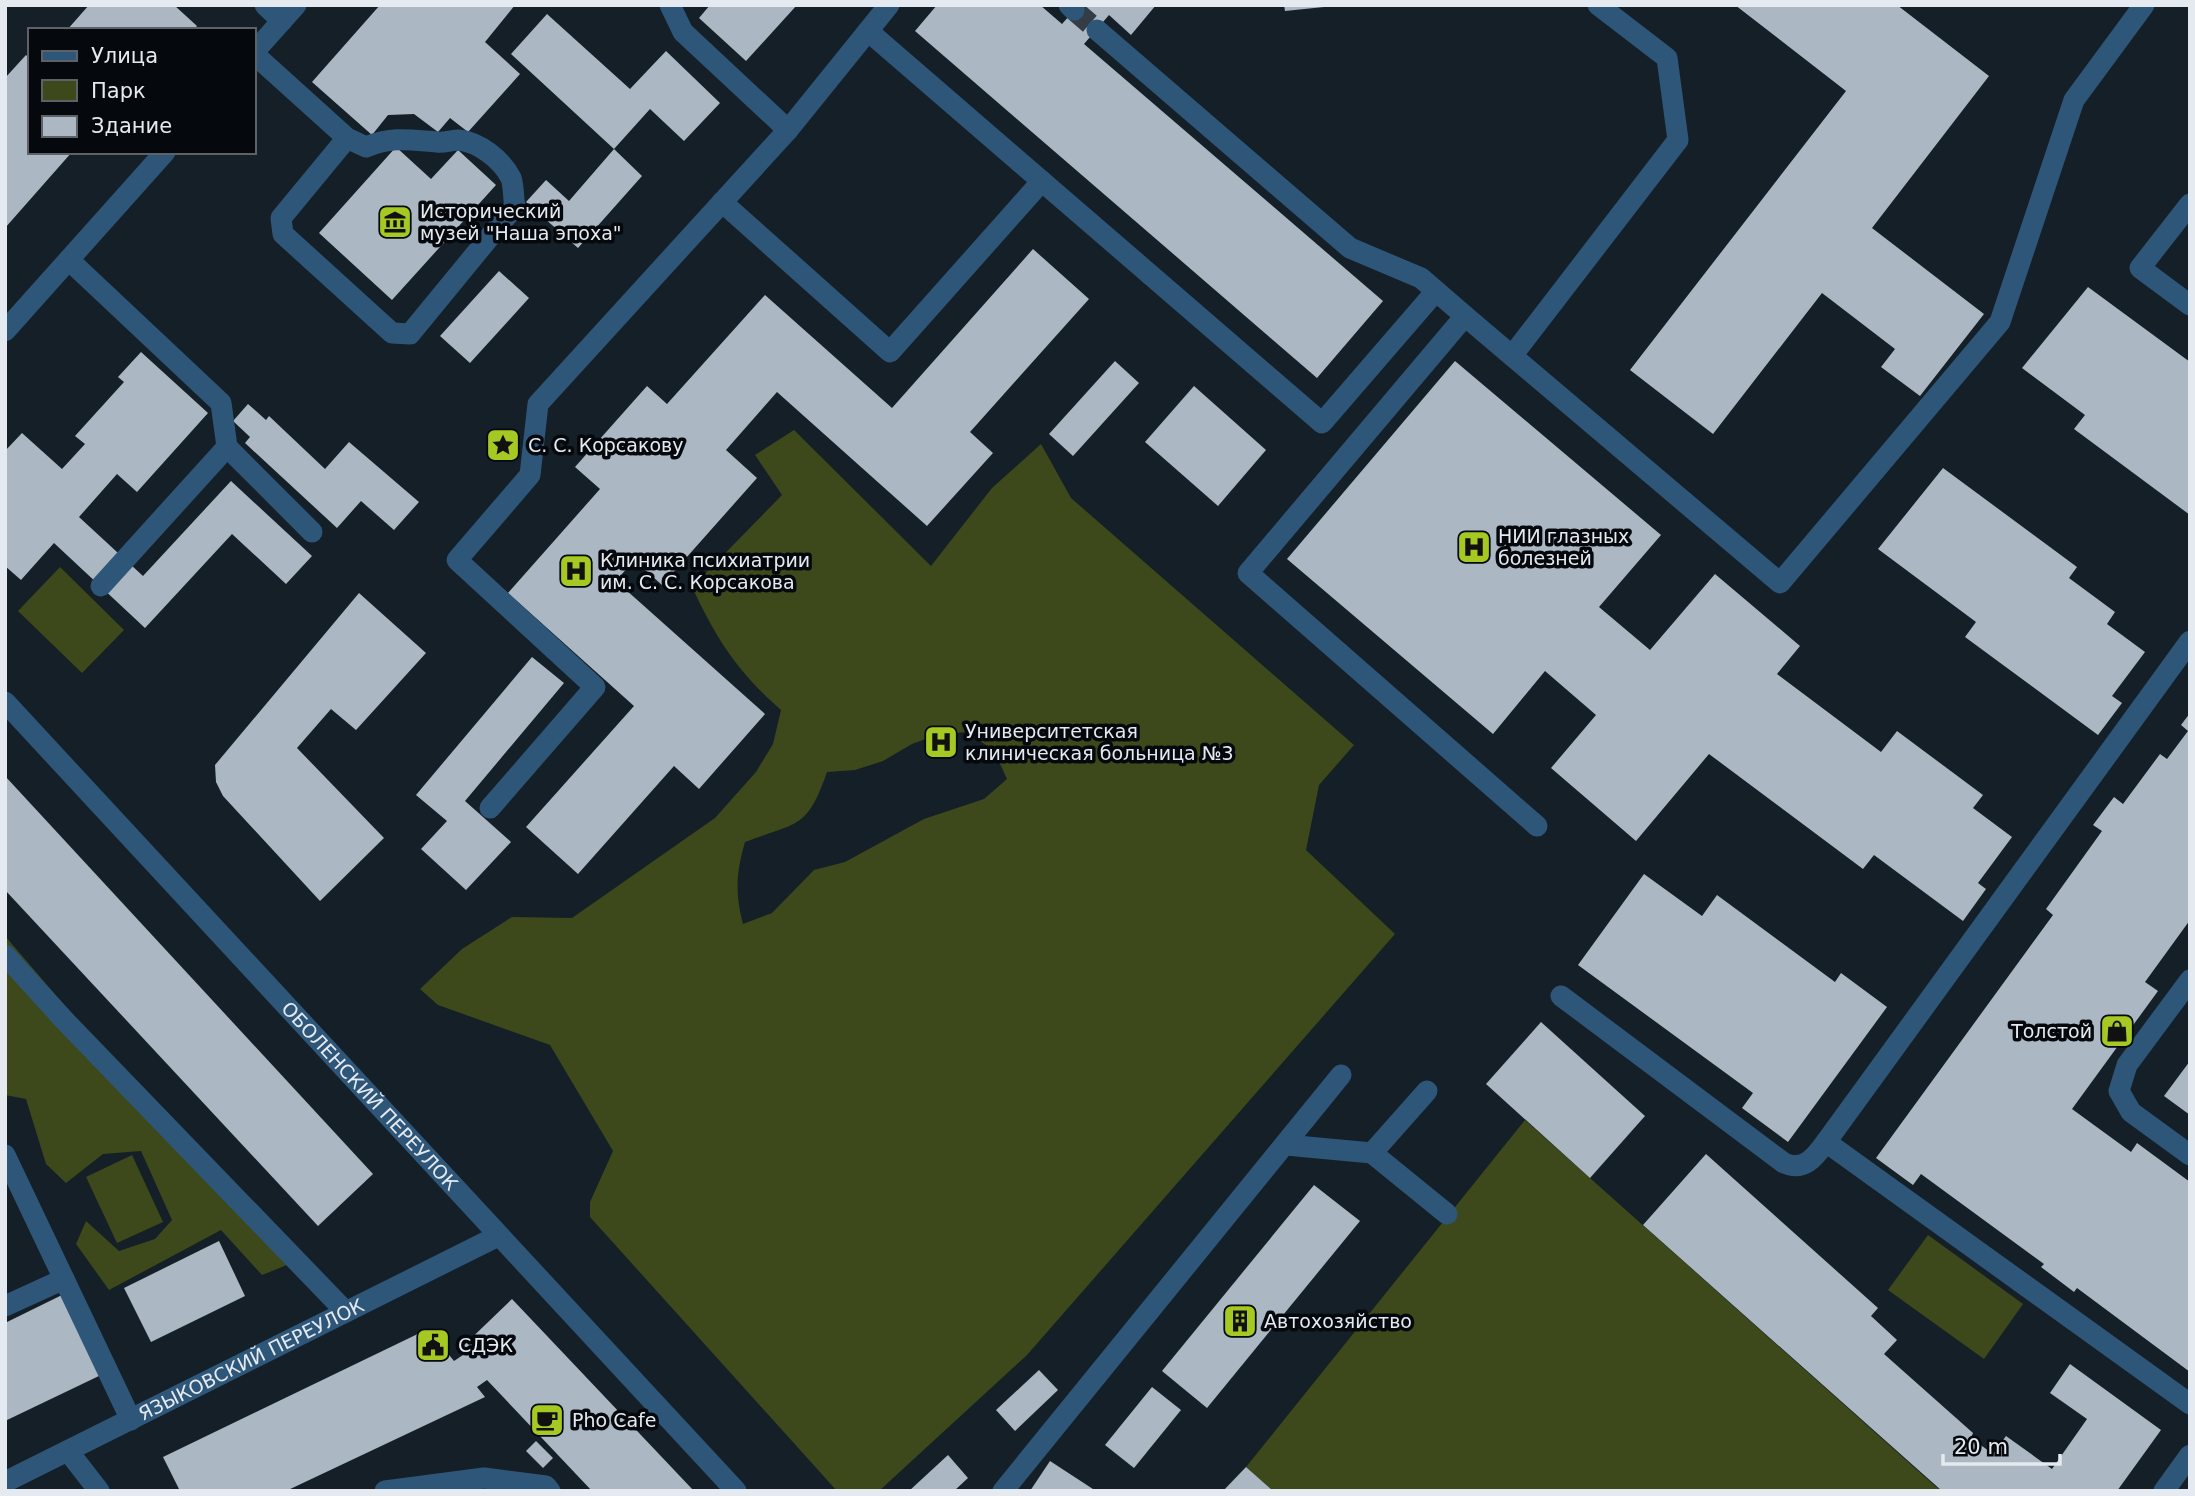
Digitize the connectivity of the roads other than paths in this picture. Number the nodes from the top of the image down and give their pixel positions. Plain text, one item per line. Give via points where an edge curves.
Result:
1 (265, 5) edge
2 (670, 5) edge
3 (889, 5) edge
4 (1598, 5) edge
5 (2144, 5) edge
6 (289, 13) edge
7 (1097, 30) tunnel mouth
8 (868, 31) junction
9 (256, 51) edge
10 (256, 55) edge
11 (788, 130) junction
12 (347, 138) junction
13 (162, 154) edge
14 (1042, 181) junction
15 (722, 202) junction
16 (2190, 204) edge
17 (69, 260) junction
18 (1436, 291) junction
19 (2190, 305) edge
20 (1465, 316) junction
21 (5, 331) edge
22 (1512, 356) junction
23 (227, 447) junction
24 (312, 532) dead end
25 (101, 586) dead end
26 (2190, 641) edge
27 (5, 702) edge
28 (490, 808) dead end
29 (1537, 826) dead end
30 (5, 955) edge
31 (2190, 979) edge
32 (1561, 996) dead end
33 (1341, 1075) dead end
34 (1427, 1091) dead end
35 (1826, 1142) junction
36 (1286, 1145) junction
37 (1372, 1153) junction
38 (5, 1155) edge
39 (2190, 1155) edge
40 (1447, 1214) dead end
41 (498, 1236) junction
42 (64, 1279) junction
43 (5, 1306) edge
44 (346, 1312) junction
45 (2190, 1404) edge
46 (131, 1420) junction
47 (68, 1451) junction
48 (2190, 1455) edge
49 (5, 1482) edge
50 (99, 1491) edge
51 (385, 1491) edge
52 (550, 1491) edge
53 (736, 1491) edge
54 (1003, 1491) edge
55 (2164, 1491) edge

1 - 6 street
2 - 11 street via 684,32
3 - 8 street
4 - 22 street via 1667,58 1678,140
5 - 22 street via 2074,100 2000,322 1780,583
6 - 9 street
7 - 18 street via 1350,248 1421,278
8 - 11 street
8 - 14 street
10 - 12 street
11 - 15 street
12 - 12 street via 281,218 283,234 392,333 410,334 515,206 511,178 490,153 459,140 407,138 366,147
13 - 17 street
14 - 15 street via 890,352
14 - 18 street via 1322,423
15 - 28 street via 538,404 530,475 457,560 595,687
16 - 19 street via 2140,268
17 - 21 street
17 - 23 street via 221,403
18 - 20 street
20 - 22 street
20 - 29 street via 1248,573
23 - 24 street
23 - 25 street
26 - 35 street
27 - 41 street, ОБОЛЕНСКИЙ ПЕРЕУЛОК
30 - 44 street
31 - 39 street via 2127,1065 2119,1091 2131,1112
32 - 35 street via 1784,1163 1807,1163
33 - 36 street
34 - 37 street
35 - 45 street
36 - 37 street
36 - 54 street
37 - 40 street
38 - 42 street
41 - 44 street, ЯЗЫКОВСКИЙ ПЕРЕУЛОК
41 - 53 street, ОБОЛЕНСКИЙ ПЕРЕУЛОК
42 - 43 street
42 - 46 street
44 - 46 street, ЯЗЫКОВСКИЙ ПЕРЕУЛОК
46 - 47 street, ЯЗЫКОВСКИЙ ПЕРЕУЛОК
47 - 49 street, ЯЗЫКОВСКИЙ ПЕРЕУЛОК
47 - 50 street
48 - 55 street
51 - 52 street via 484,1478 546,1486

